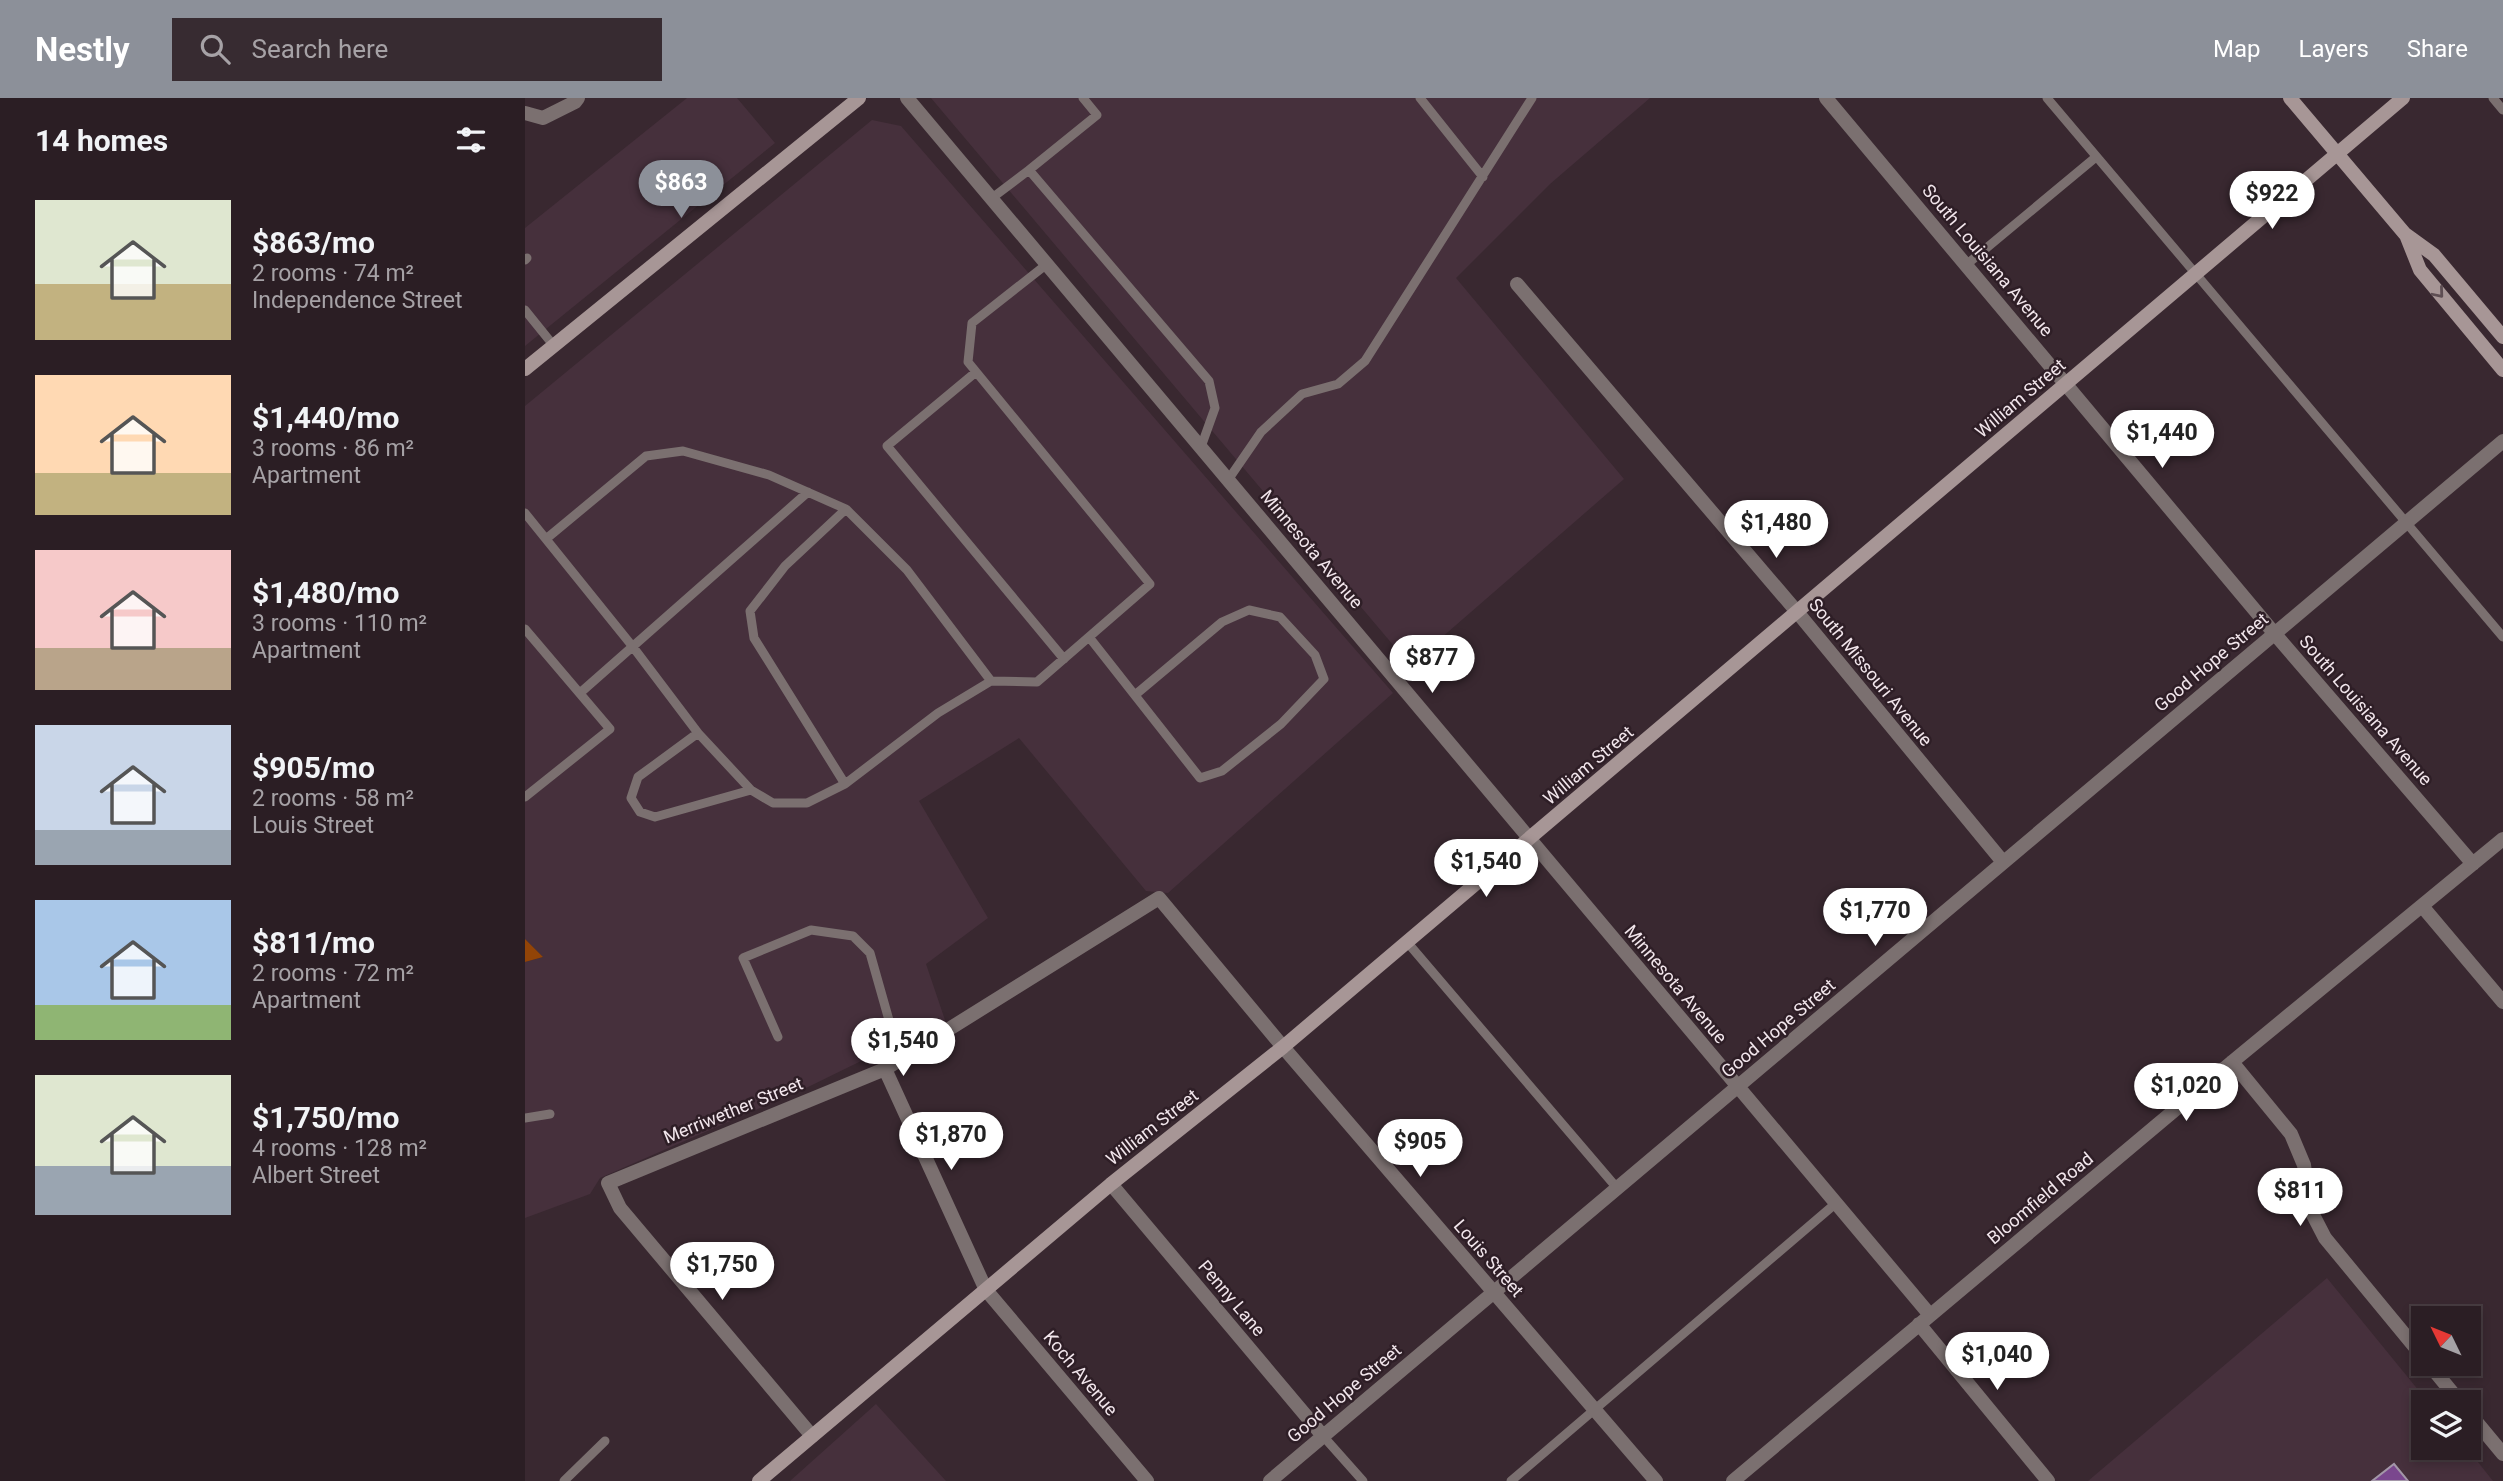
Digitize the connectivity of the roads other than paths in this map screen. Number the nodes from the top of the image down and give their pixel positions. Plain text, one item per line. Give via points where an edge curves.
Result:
1 (578, 98) edge
2 (859, 98) edge
3 (907, 98) edge
4 (1083, 98) edge
5 (1420, 98) edge
6 (1532, 98) edge
7 (1826, 98) edge
8 (2047, 98) edge
9 (2290, 98) edge
10 (2403, 98) edge
11 (2493, 98) edge
12 (2503, 110) edge
13 (525, 113) edge
14 (2338, 152) junction
15 (2096, 157) junction
16 (1029, 170) junction
17 (1483, 177) junction
18 (992, 198) junction
19 (2405, 234) junction
20 (1047, 264) junction
21 (1966, 265) junction
22 (2195, 273) junction
23 (1517, 284) dead end
24 (525, 310) edge
25 (2503, 337) edge
26 (554, 346) junction
27 (525, 369) edge
28 (2503, 370) edge
29 (976, 372) junction
30 (2067, 384) junction
31 (2503, 441) edge
32 (1201, 447) junction
33 (1228, 480) junction
34 (808, 492) junction
35 (846, 509) junction
36 (525, 513) edge
37 (2406, 522) junction
38 (546, 539) junction
39 (1798, 613) junction
40 (525, 629) edge
41 (2274, 634) junction
42 (1089, 637) junction
43 (2503, 637) edge
44 (633, 647) junction
45 (1064, 659) junction
46 (991, 681) junction
47 (580, 694) junction
48 (1135, 695) junction
49 (698, 733) junction
50 (845, 784) junction
51 (751, 790) junction
52 (525, 797) edge
53 (1530, 839) junction
54 (2503, 839) edge
55 (2003, 862) junction
56 (2473, 864) junction
57 (1159, 898) joint
58 (2422, 906) junction
59 (1407, 942) junction
60 (2503, 1003) edge
61 (778, 1037) dead end
62 (1283, 1047) junction
63 (900, 1059) junction
64 (2232, 1062) junction
65 (885, 1069) junction
66 (1738, 1088) junction
67 (550, 1114) dead end
68 (525, 1118) edge
69 (1111, 1184) junction
70 (1617, 1188) junction
71 (1835, 1204) junction
72 (986, 1290) junction
73 (1493, 1292) junction
74 (1925, 1320) junction
75 (2411, 1341) edge
76 (2439, 1376) edge
77 (2450, 1390) edge
78 (1595, 1410) junction
79 (2481, 1427) edge
80 (813, 1436) junction
81 (1323, 1436) junction
82 (605, 1441) dead end
83 (2503, 1454) edge
84 (564, 1481) edge
85 (759, 1481) edge
86 (1147, 1481) edge
87 (1270, 1481) edge
88 (1363, 1481) edge
89 (1511, 1481) edge
90 (1656, 1481) edge
91 (1733, 1481) edge
92 (2048, 1481) edge

1 - 13 street via 543,118
2 - 26 main road
3 - 18 street, Minnesota Avenue
4 - 16 lane via 1097,115
5 - 17 lane
6 - 17 lane
7 - 21 street, South Louisiana Avenue
8 - 15 lane
9 - 14 main road
10 - 14 main road, William Street
11 - 12 lane
14 - 19 main road
14 - 22 main road, William Street
15 - 21 lane
15 - 22 lane
16 - 18 lane
16 - 32 lane via 1209,381 1215,408
17 - 33 lane via 1365,361 1338,384 1302,394 1261,432
18 - 20 street, Minnesota Avenue
19 - 25 main road via 2434,256
19 -> 28 main road via 2420,270
20 - 29 lane via 972,323 968,362
20 - 32 street, Minnesota Avenue
21 - 30 street, South Louisiana Avenue
22 - 30 main road, William Street
22 - 37 lane
23 - 39 street, South Missouri Avenue
24 - 26 lane
26 - 27 main road
29 - 42 lane via 1150,584
29 - 45 lane via 887,446
30 - 39 main road, William Street
30 - 41 street, South Louisiana Avenue
31 - 37 street, Good Hope Street
32 - 33 street, Minnesota Avenue
33 - 53 street, Minnesota Avenue
34 - 35 lane
34 - 38 lane via 769,475 683,450 646,456
34 - 44 lane
35 - 46 lane via 907,570
35 - 50 lane via 785,566 750,611 754,638
36 - 38 lane
37 - 41 street, Good Hope Street
37 - 43 lane
38 - 44 lane
39 - 53 main road, William Street
39 - 55 street, South Missouri Avenue
40 - 47 lane
41 - 55 street, Good Hope Street
41 - 56 street, South Louisiana Avenue
42 - 45 lane
42 - 48 lane
44 - 47 lane
44 - 49 lane
45 - 46 lane via 1037,682
46 - 50 lane via 938,713
47 - 52 lane via 610,729
48 - 48 lane via 1200,778 1222,771 1252,748 1324,679 1315,655 1280,617 1249,610 1222,622
49 - 51 lane
49 - 51 lane via 638,777 631,798 640,812 655,817
50 - 51 lane via 807,803 773,803
53 - 59 main road, William Street
53 - 66 street, Minnesota Avenue
54 - 56 street, Bloomfield Road
55 - 66 street, Good Hope Street
56 - 58 street, Bloomfield Road
57 - 62 street, Louis Street
57 - 63 street, Merriwether Street
58 - 60 street
58 - 64 street, Bloomfield Road
59 - 62 main road, William Street
59 - 70 lane
61 - 63 lane via 743,958 811,930 853,936 870,953
62 - 69 main road, William Street
62 - 73 street, Louis Street
63 - 65 street, Merriwether Street
64 - 74 street, Bloomfield Road
64 - 75 street via 2291,1135 2304,1164 2310,1209 2325,1238
65 - 72 street, Koch Avenue
65 - 80 street, Merriwether Street via 608,1183 620,1208
66 - 70 street, Good Hope Street
66 - 71 street, Minnesota Avenue
67 - 68 lane
69 - 72 main road, William Street
69 - 81 street, Penny Lane
70 - 73 street, Good Hope Street
71 - 74 street, Minnesota Avenue
71 - 78 lane
72 - 80 main road, William Street
72 - 86 street, Koch Avenue
73 - 78 street, Louis Street
73 - 81 street, Good Hope Street
74 - 91 street, Bloomfield Road
74 - 92 street, Minnesota Avenue
76 - 77 street
78 - 89 lane
78 - 90 street, Louis Street
79 - 83 street
80 - 85 main road, William Street
81 - 87 street, Good Hope Street
81 - 88 lane
82 - 84 lane

